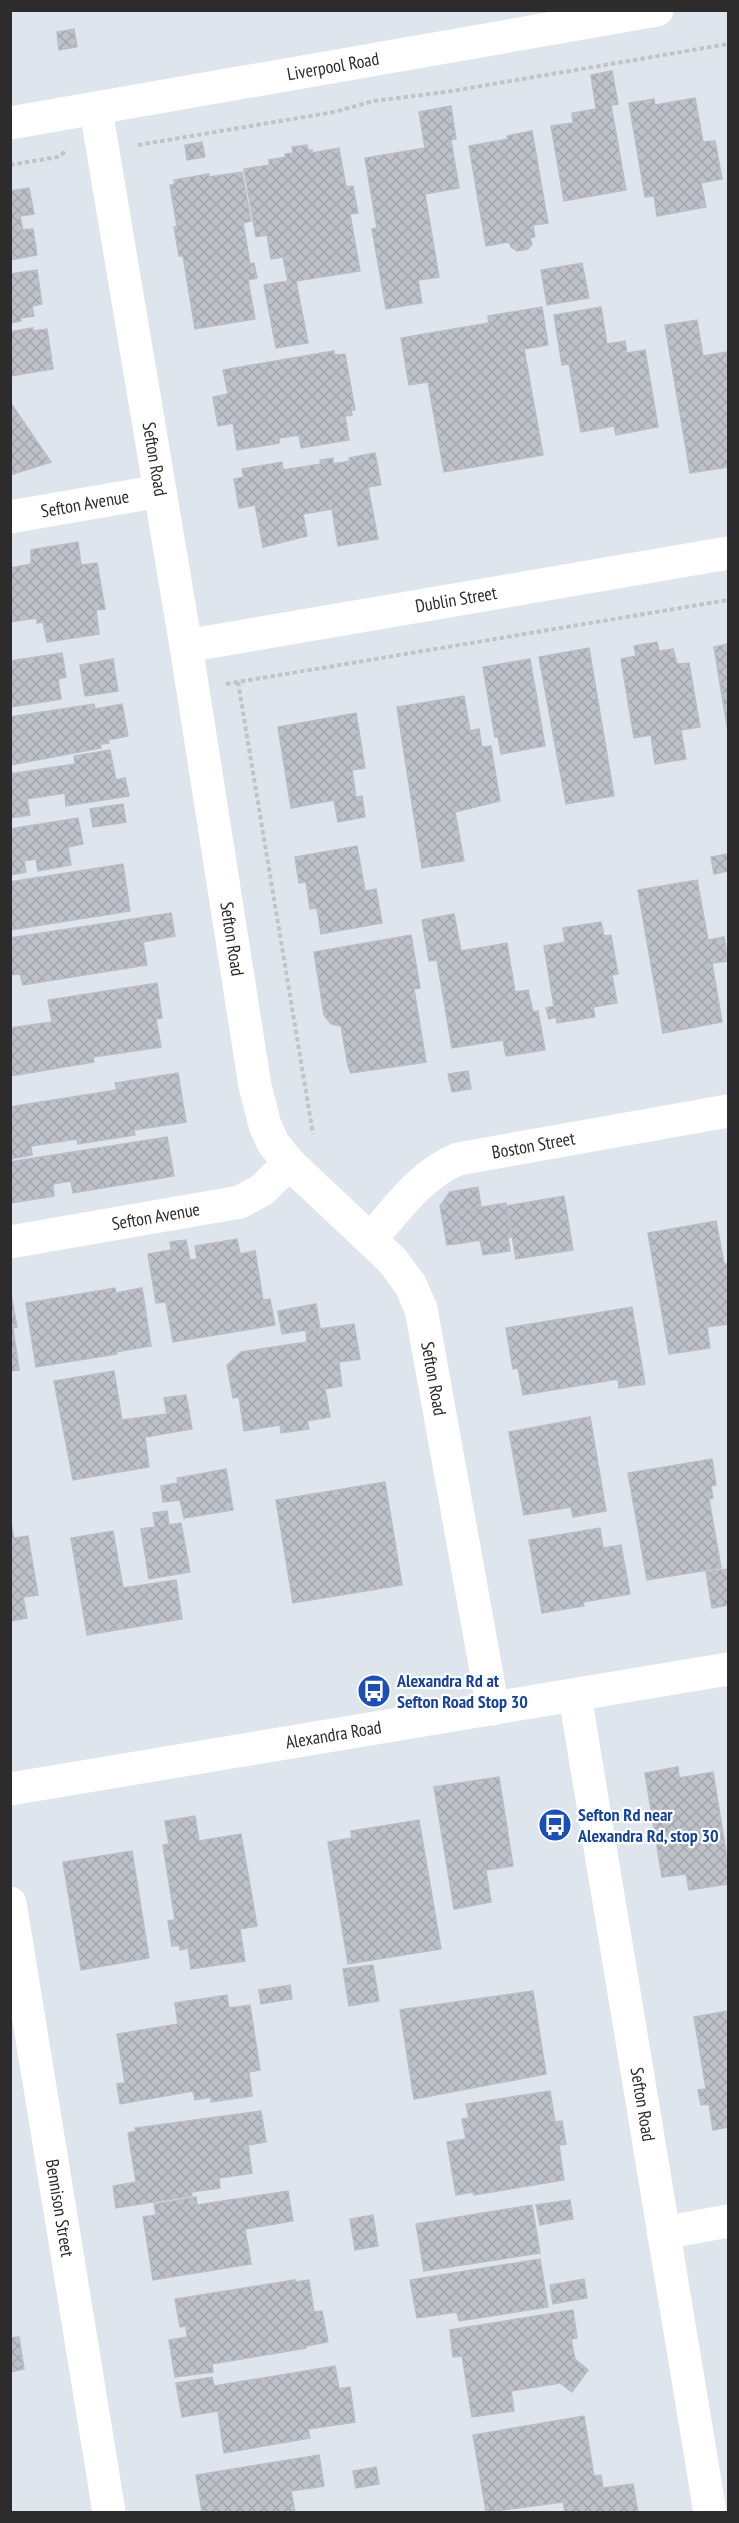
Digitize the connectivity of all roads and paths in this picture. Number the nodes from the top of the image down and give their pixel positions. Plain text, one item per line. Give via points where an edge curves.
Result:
1 (657, 10) edge
2 (525, 22) edge
3 (729, 44) edge
4 (96, 110) junction
5 (10, 123) edge
6 (136, 145) dead end
7 (64, 152) dead end
8 (10, 165) edge
9 (160, 491) junction
10 (10, 517) edge
11 (729, 554) edge
12 (729, 600) edge
13 (186, 646) junction
14 (238, 682) junction
15 (226, 684) dead end
16 (729, 1111) edge
17 (314, 1143) dead end
18 (289, 1163) junction
19 (371, 1239) junction
20 (10, 1242) edge
21 (729, 1669) edge
22 (575, 1696) junction
23 (492, 1709) junction
24 (10, 1789) edge
25 (10, 1903) edge
26 (729, 2222) edge
27 (663, 2233) junction
28 (109, 2512) edge
29 (710, 2512) edge

1 - 2 street, Liverpool Road
2 - 4 street, Liverpool Road
3 - 6 path via 374,101 334,112
4 - 5 street, Liverpool Road
4 - 9 street, Sefton Road
7 - 8 path via 57,157
9 - 10 street, Sefton Avenue
9 - 13 street, Sefton Road
11 - 13 street, Dublin Street
12 - 14 path
13 - 18 street, Sefton Road via 255,1086 265,1125
14 - 15 path
14 - 17 path
16 - 19 street, Boston Street via 458,1159 444,1165 411,1192
18 - 19 street, Sefton Road
18 - 20 street, Sefton Avenue via 262,1190 240,1202
19 - 23 street, Sefton Road via 410,1284 421,1309
21 - 22 street, Alexandra Road
22 - 23 street, Alexandra Road
22 - 27 street, Sefton Road
23 - 24 street, Alexandra Road
25 - 28 street, Bennison Street
26 - 27 street
27 - 29 street, Sefton Road

